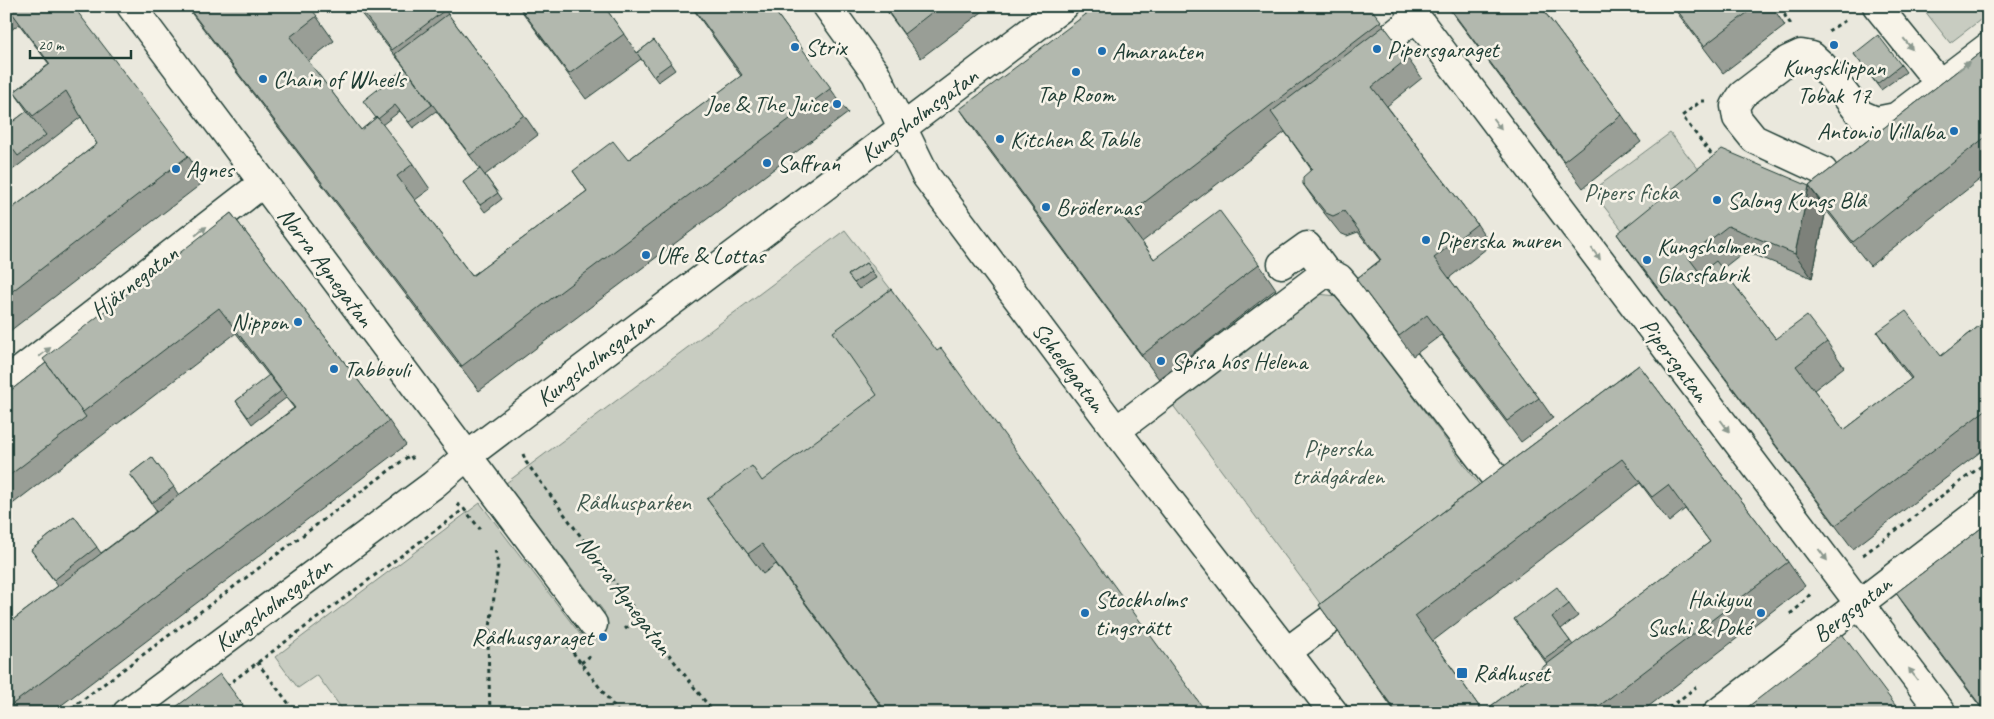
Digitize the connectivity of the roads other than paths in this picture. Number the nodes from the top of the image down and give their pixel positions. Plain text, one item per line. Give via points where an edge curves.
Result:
1 (131, 6) edge
2 (827, 6) edge
3 (1064, 6) edge
4 (1877, 6) edge
5 (1412, 11) edge
6 (1391, 37) edge
7 (1988, 47) edge
8 (1940, 84) junction
9 (902, 128) junction
10 (1823, 171) dead end
11 (263, 182) junction
12 (1282, 264) dead end
13 (1326, 272) junction
14 (6, 382) edge
15 (1117, 430) junction
16 (466, 456) junction
17 (1528, 474) edge
18 (1505, 490) junction
19 (1988, 505) edge
20 (1482, 507) edge
21 (1381, 582) edge
22 (1860, 603) junction
23 (593, 624) dead end
24 (1288, 651) junction
25 (127, 713) edge
26 (1334, 713) edge
27 (1717, 713) edge
28 (1942, 713) edge

1 - 11 street, Norra Agnegatan
2 - 9 street, Scheelegatan via 876,74
3 - 9 street, Kungsholmsgatan
4 -> 8 street
5 - 6 street
5 -> 22 street, Pipersgatan
8 -> 7 street
8 - 10 street via 1896,118 1876,121 1860,114 1812,56 1800,54 1742,95 1736,106 1737,118 1754,139
9 - 15 street, Scheelegatan via 926,176
9 - 16 street, Kungsholmsgatan
14 -> 11 street, Hjärnegatan
11 - 16 street, Norra Agnegatan
12 - 13 street via 1306,246
13 - 15 street
13 - 18 street via 1339,278 1362,305
15 - 24 street, Scheelegatan
16 - 23 street, Norra Agnegatan
16 - 25 street, Kungsholmsgatan via 432,485
17 - 18 street
18 - 20 street
19 - 22 street, Bergsgatan
21 - 24 street
22 - 27 street, Bergsgatan
28 -> 22 street, Pipersgatan
24 - 26 street, Scheelegatan

